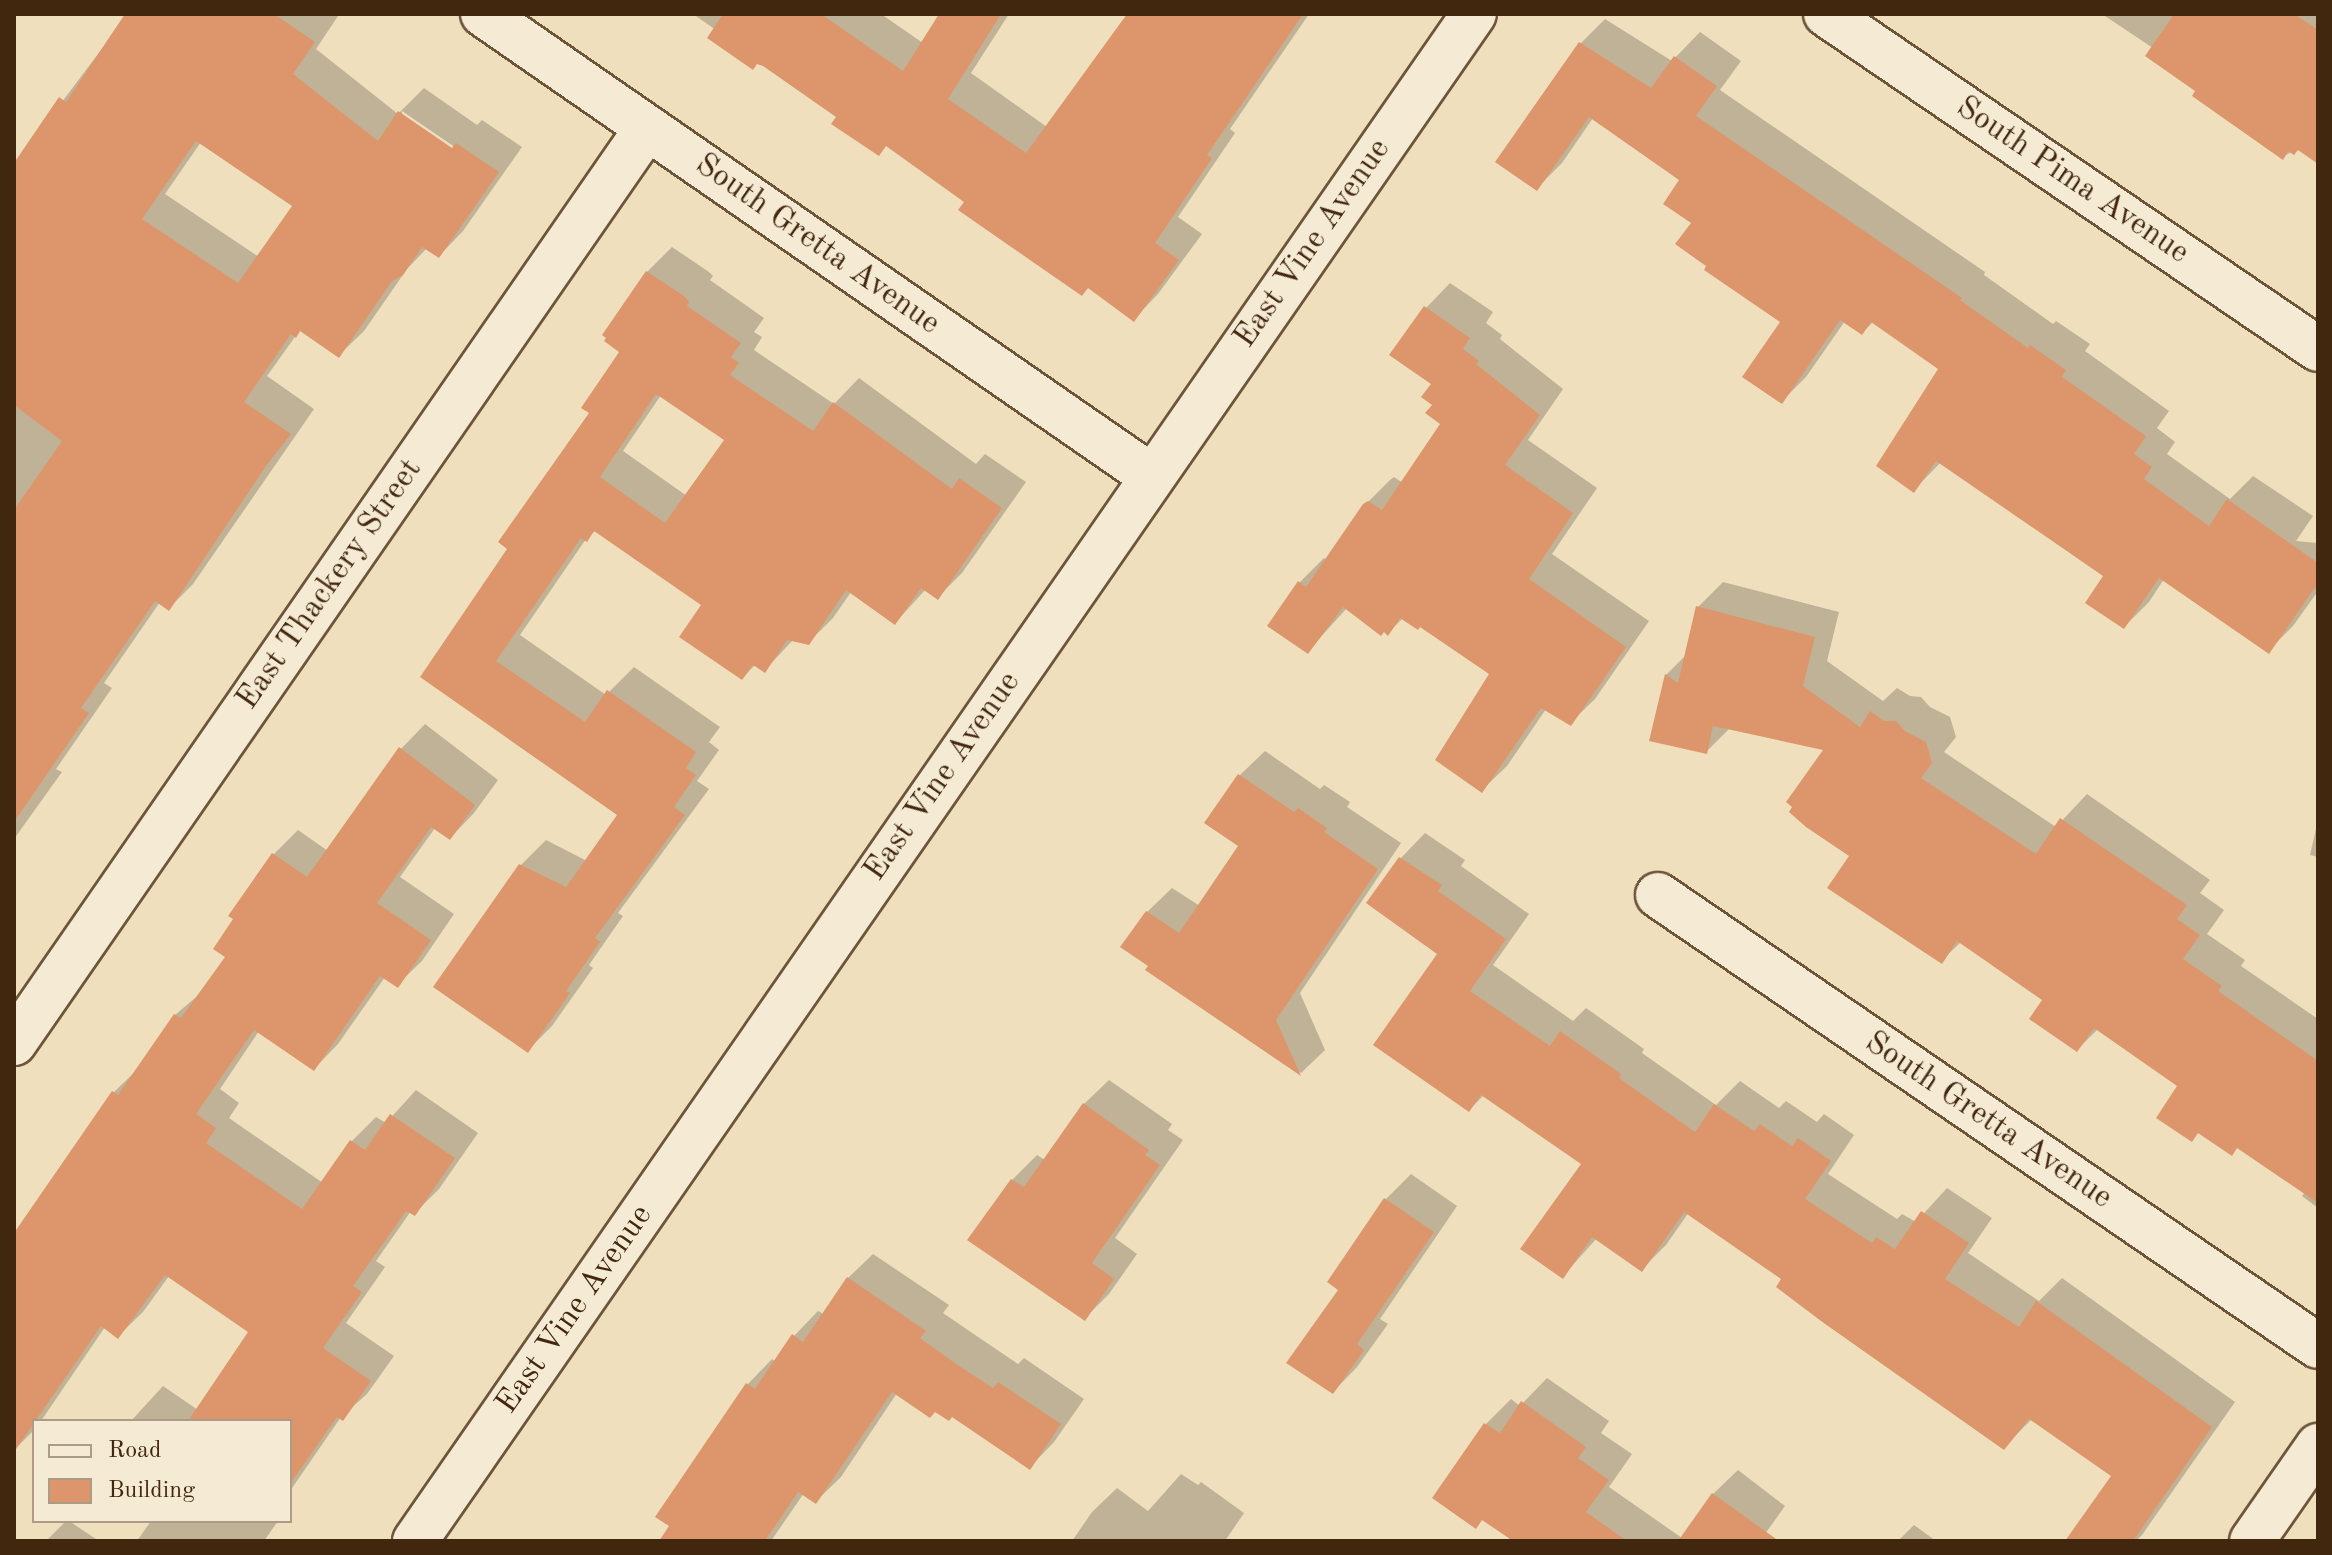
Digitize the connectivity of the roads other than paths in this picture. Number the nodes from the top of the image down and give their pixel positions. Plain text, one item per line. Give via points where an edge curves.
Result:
1 (483, 14) edge
2 (1474, 14) edge
3 (1826, 14) edge
4 (647, 128) junction
5 (2318, 349) edge
6 (1151, 476) junction
7 (1658, 895) dead end
8 (14, 1043) edge
9 (2318, 1346) edge
10 (2318, 1446) edge
11 (415, 1541) edge
12 (2252, 1541) edge

1 - 4 street, South Gretta Avenue
2 - 6 street, East Vine Avenue
3 - 5 street, South Pima Avenue
4 - 6 street, South Gretta Avenue
4 - 8 street, East Thackery Street
6 - 11 street, East Vine Avenue
7 - 9 street, South Gretta Avenue
10 - 12 street

